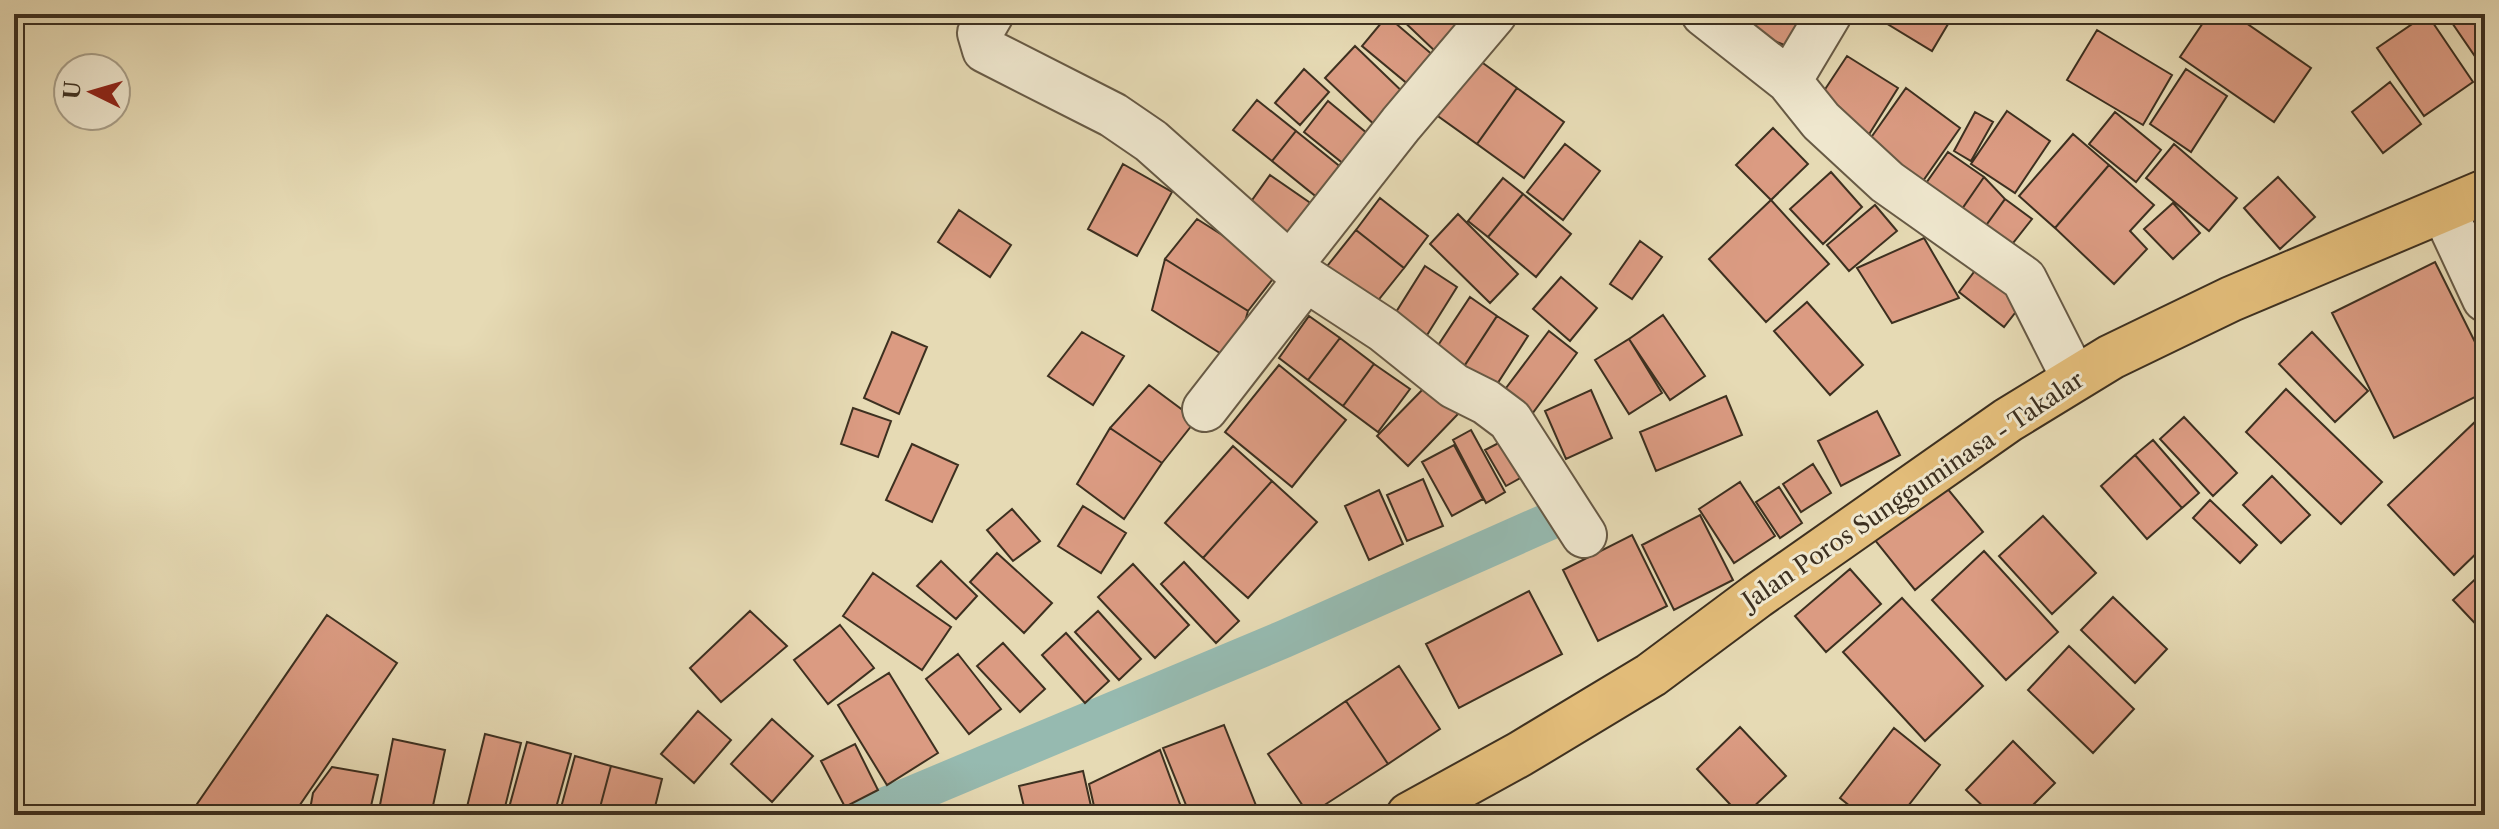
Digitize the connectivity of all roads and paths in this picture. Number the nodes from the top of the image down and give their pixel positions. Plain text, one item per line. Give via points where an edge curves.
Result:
1 (991, 14) edge
2 (1494, 14) edge
3 (1704, 14) edge
4 (1829, 14) edge
5 (1789, 81) junction
6 (2485, 192) edge
7 (2444, 211) junction
8 (1298, 272) junction
9 (2485, 299) edge
10 (2074, 378) junction
11 (1205, 409) dead end
12 (1584, 535) dead end
13 (1418, 813) edge

1 - 8 street via 980,33 985,50 1113,115 1178,163
2 - 8 street via 1401,124
3 - 5 street
4 - 5 street
5 - 10 street via 1862,160 2016,272 2043,312
6 - 7 highway, Jalan Poros Sungguminasa - Takalar
7 - 9 street
7 - 10 highway, Jalan Poros Sungguminasa - Takalar via 2231,299
8 - 11 street
8 - 12 street via 1454,386 1510,420
10 - 13 highway, Jalan Poros Sungguminasa - Takalar via 1651,675

